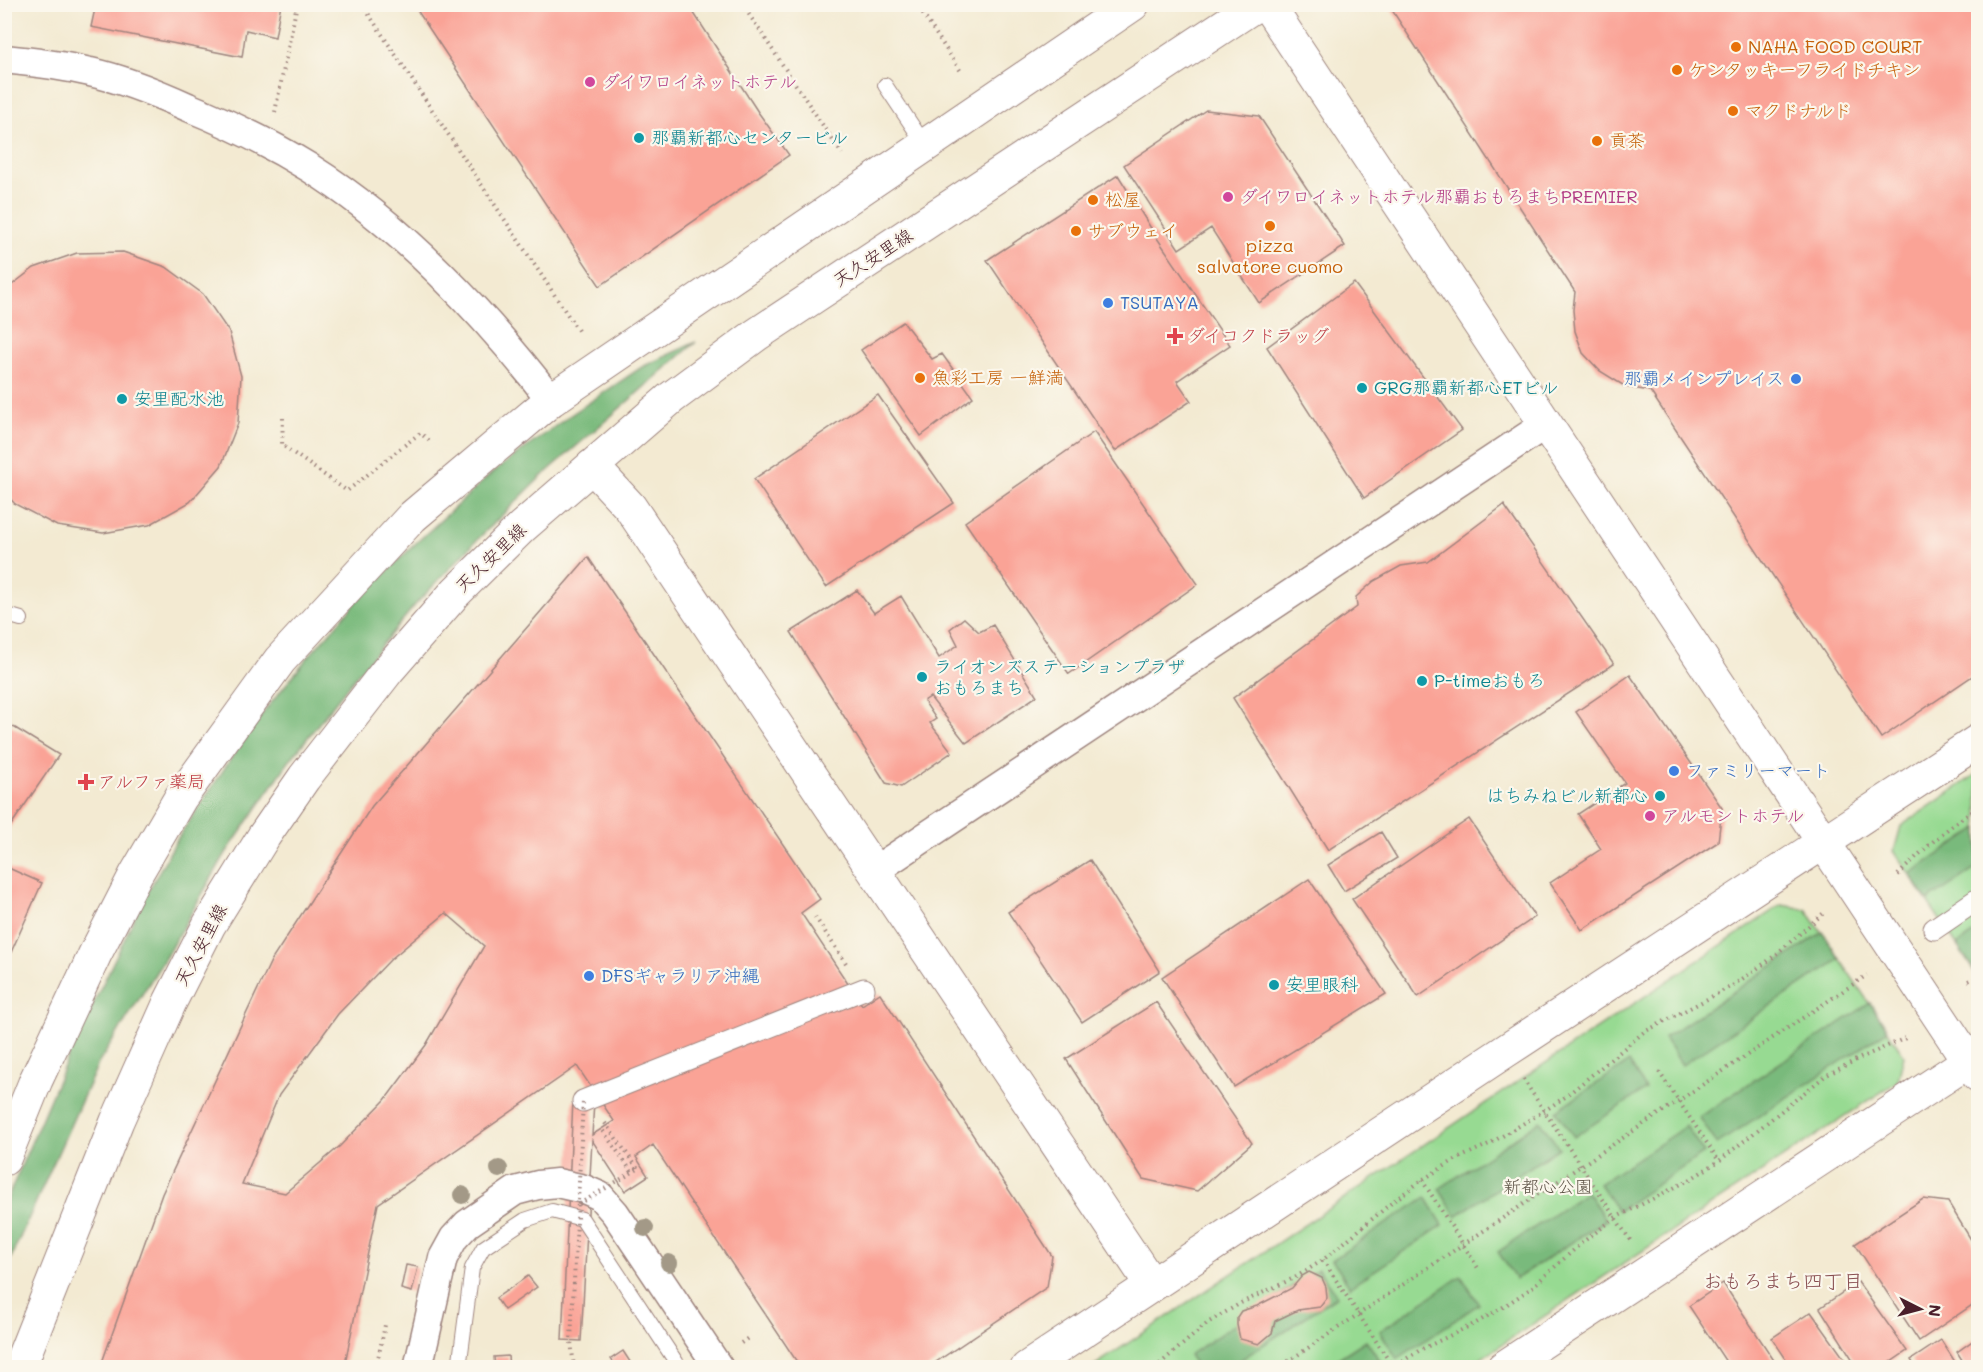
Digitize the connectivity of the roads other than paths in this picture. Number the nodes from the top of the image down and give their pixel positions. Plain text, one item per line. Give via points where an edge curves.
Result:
1 (1133, 4) edge
2 (1257, 4) edge
3 (1267, 4) edge
4 (4, 58) edge
5 (885, 85) dead end
6 (925, 145) junction
7 (551, 400) junction
8 (1546, 424) junction
9 (592, 466) junction
10 (4, 614) edge
11 (21, 619) dead end
12 (1978, 741) edge
13 (1825, 842) junction
14 (874, 871) junction
15 (1978, 899) edge
16 (1934, 929) dead end
17 (864, 989) road end
18 (1976, 1064) edge
19 (583, 1101) road end
20 (4, 1159) edge
21 (1151, 1284) junction
22 (19, 1368) edge
23 (418, 1368) edge
24 (459, 1368) edge
25 (680, 1368) edge
26 (719, 1368) edge
27 (1027, 1368) edge
28 (1503, 1368) edge

1 - 6 street
2 - 9 street, 天久安里線 via 756,335 670,398
3 - 8 street
4 - 7 street via 91,72 143,89 219,120 311,169 368,209 424,259 479,313
5 - 6 lane
6 - 7 street
7 - 20 street via 412,517 280,660 181,797 94,954
8 - 13 street
8 - 14 street
9 - 14 street via 630,507
9 - 22 street, 天久安里線 via 456,592 388,670 264,836 209,925 170,1002 117,1121
10 - 11 lane
12 - 13 street
13 - 18 street
13 - 21 street
14 - 21 street
15 - 16 street
17 - 19 street
18 - 28 street
21 - 27 street
23 - 26 street via 443,1258 454,1238 467,1224 515,1191 557,1184 600,1196 615,1213
24 - 25 lane via 472,1268 483,1248 525,1220 552,1211 582,1219

